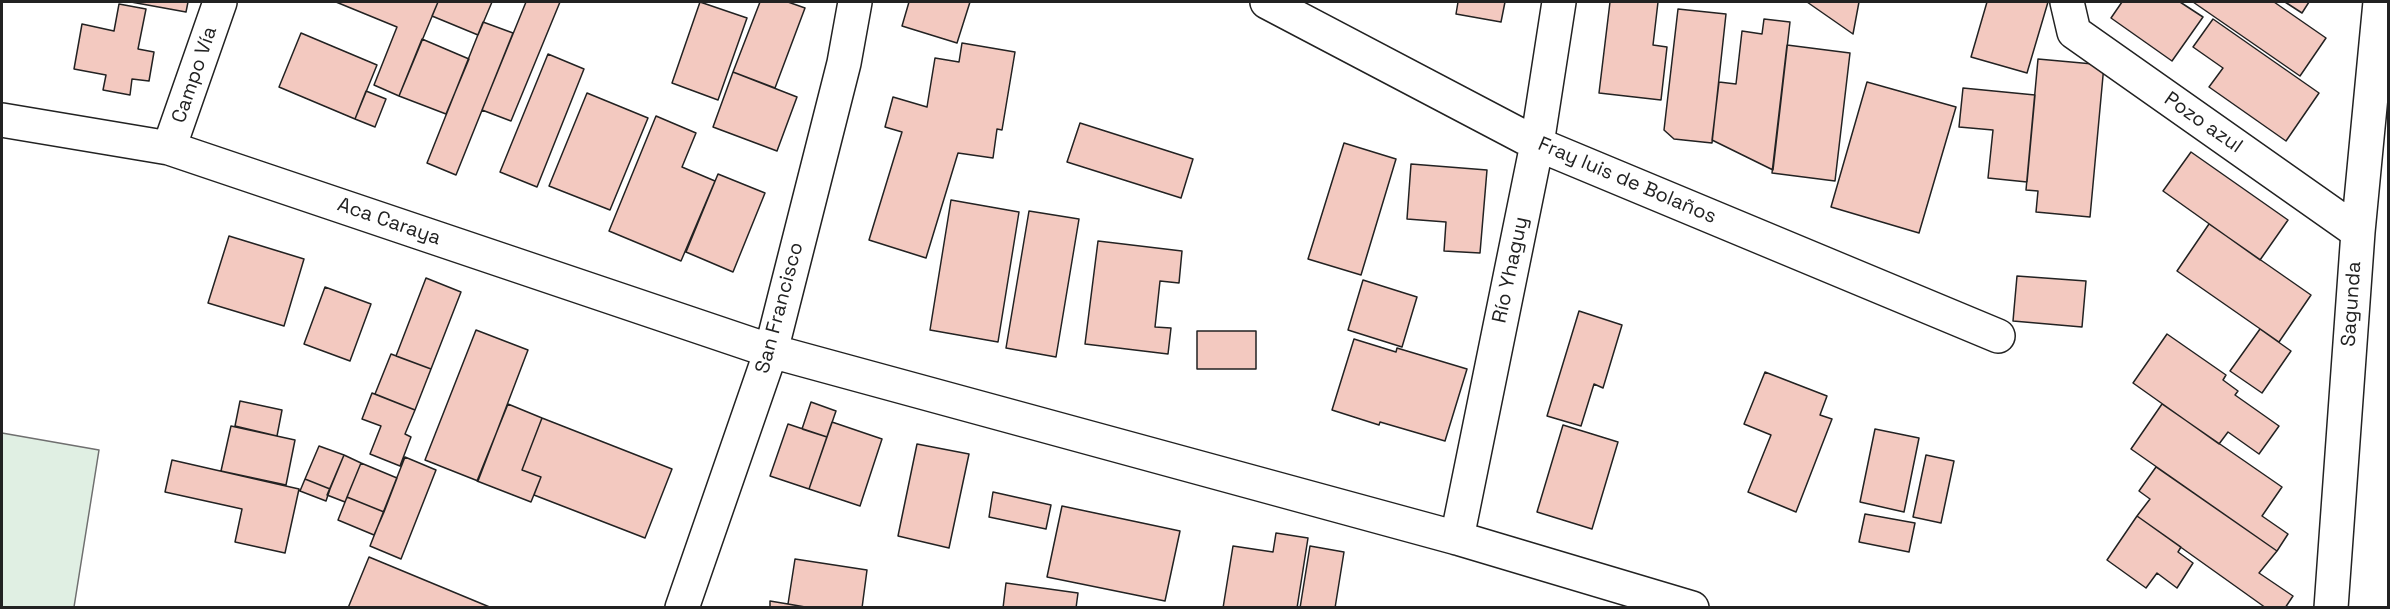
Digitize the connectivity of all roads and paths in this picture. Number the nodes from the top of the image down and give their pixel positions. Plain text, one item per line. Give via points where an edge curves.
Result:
1 (220, 2) edge
2 (855, 2) edge
3 (1267, 2) edge
4 (1559, 2) edge
5 (2067, 2) edge
6 (2380, 2) edge
7 (2, 120) edge
8 (1537, 144) junction
9 (169, 148) junction
10 (2358, 232) junction
11 (1998, 336) dead end
12 (771, 351) junction
13 (1456, 538) junction
14 (682, 608) edge
15 (1692, 608) edge
16 (2331, 608) edge

1 - 9 street, Campo Vía
2 - 12 street, San Francisco via 844,63
3 - 8 street, Fray luis de Bolaños
4 - 8 street, Río Yhaguy
5 - 10 street, Pozo azul via 2074,32
6 - 10 street, Sagunda
7 - 9 street, Aca Caraya
8 - 11 street, Fray luis de Bolaños
8 - 13 street, Río Yhaguy
9 - 12 street, Aca Caraya
10 - 16 street, Sagunda
12 - 13 street, Aca Caraya
12 - 14 street, San Francisco
13 - 15 street, Aca Caraya

